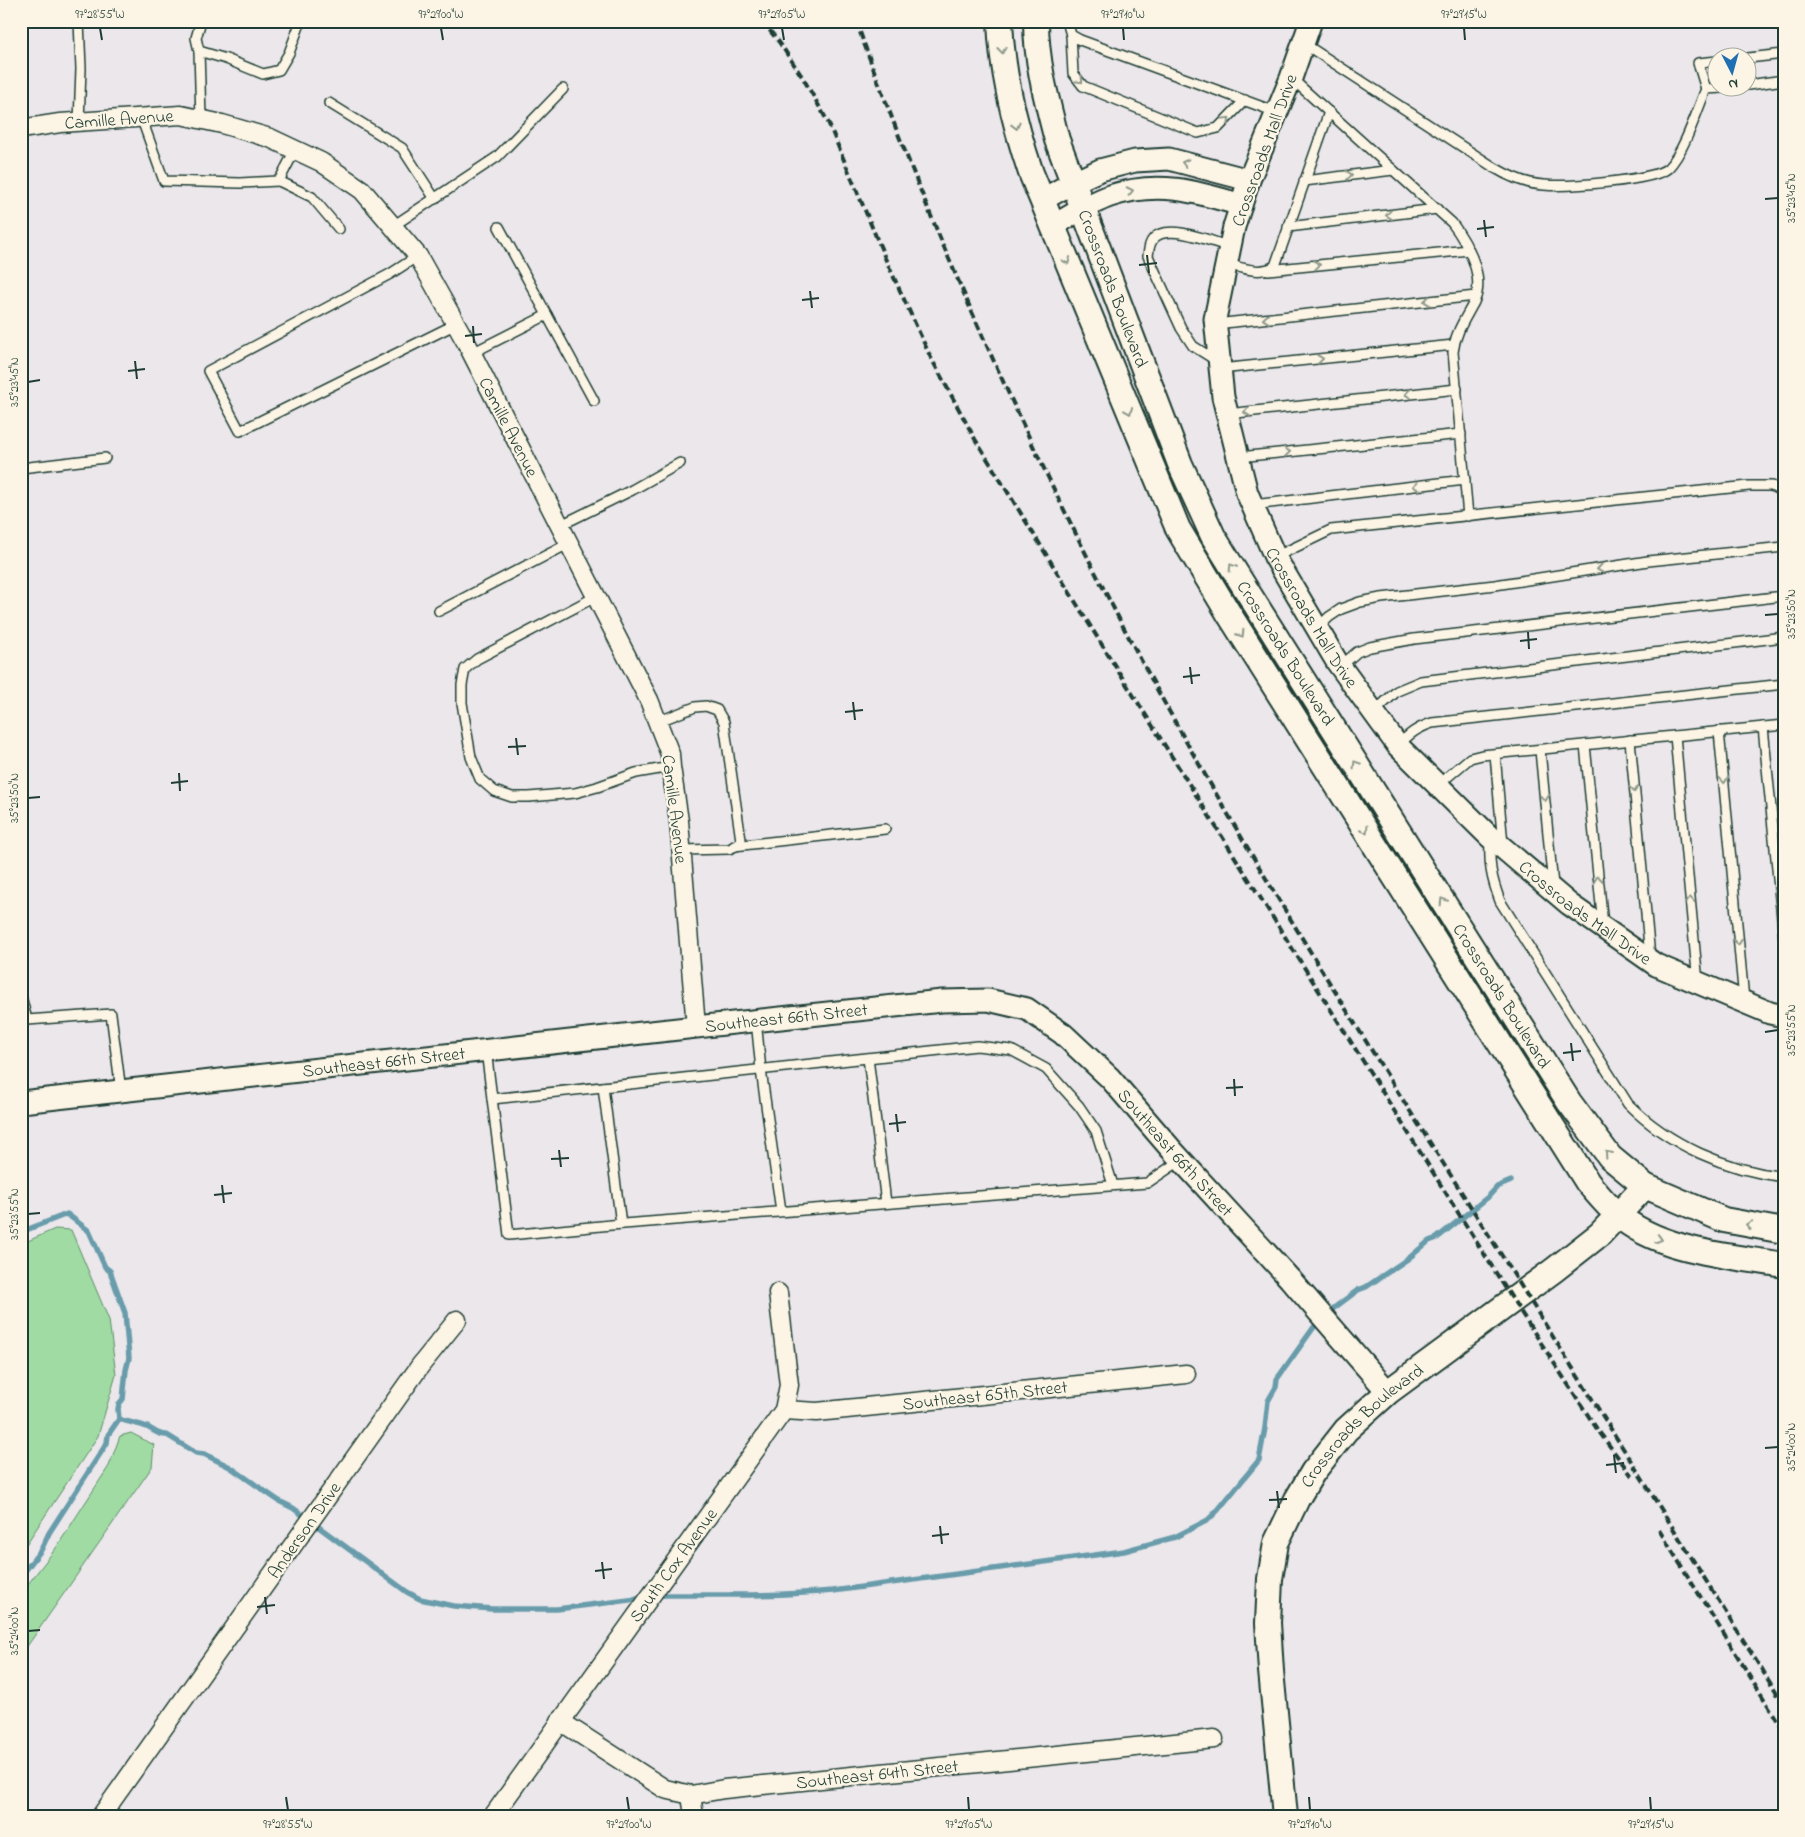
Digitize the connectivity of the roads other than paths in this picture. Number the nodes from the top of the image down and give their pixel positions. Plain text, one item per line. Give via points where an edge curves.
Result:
1 (79, 21) edge
2 (201, 21) edge
3 (301, 21) edge
4 (1000, 21) edge
5 (1036, 21) edge
6 (1068, 21) edge
7 (1311, 21) edge
8 (1071, 35) junction
9 (1303, 43) junction
10 (199, 51) junction
11 (1784, 54) edge
12 (1758, 57) edge
13 (1708, 62) edge
14 (1291, 78) junction
15 (1784, 80) edge
16 (1758, 83) edge
17 (563, 89) dead end
18 (1706, 89) joint
19 (1245, 100) junction
20 (329, 103) dead end
21 (1277, 112) junction
22 (1329, 112) junction
23 (140, 117) junction
24 (201, 119) junction
25 (79, 122) junction
26 (21, 129) edge
27 (295, 150) junction
28 (1393, 170) junction
29 (1249, 180) junction
30 (279, 181) junction
31 (1304, 181) junction
32 (1074, 182) junction
33 (435, 199) junction
34 (1042, 200) junction
35 (1241, 205) junction
36 (1084, 209) junction
37 (1437, 209) junction
38 (392, 226) junction
39 (1052, 226) junction
40 (499, 227) dead end
41 (1288, 227) junction
42 (339, 229) dead end
43 (1469, 250) junction
44 (418, 256) junction
45 (1228, 256) junction
46 (1268, 270) junction
47 (1476, 296) junction
48 (547, 315) junction
49 (456, 324) junction
50 (1216, 324) junction
51 (1454, 345) junction
52 (472, 353) junction
53 (1220, 366) junction
54 (1457, 389) junction
55 (594, 400) dead end
56 (1227, 414) junction
57 (1461, 434) junction
58 (105, 458) dead end
59 (1238, 458) junction
60 (680, 463) dead end
61 (21, 468) edge
62 (1465, 480) junction
63 (1784, 493) edge
64 (1253, 505) junction
65 (1468, 516) junction
66 (559, 526) junction
67 (568, 544) junction
68 (1784, 547) edge
69 (1275, 557) junction
70 (1784, 596) edge
71 (595, 597) junction
72 (439, 611) dead end
73 (1317, 629) junction
74 (1784, 637) edge
75 (1340, 667) junction
76 (1784, 684) edge
77 (1374, 712) junction
78 (657, 722) junction
79 (1784, 725) edge
80 (1763, 727) junction
81 (1719, 731) junction
82 (1675, 736) junction
83 (1630, 740) junction
84 (1585, 745) junction
85 (1398, 746) junction
86 (1540, 750) junction
87 (1495, 754) junction
88 (671, 767) junction
89 (1437, 786) junction
90 (886, 829) dead end
91 (1497, 842) junction
92 (734, 846) junction
93 (681, 850) junction
94 (1553, 889) junction
95 (1603, 928) junction
96 (1784, 939) edge
97 (1650, 960) junction
98 (1698, 983) junction
99 (21, 996) edge
100 (1744, 1002) junction
101 (1783, 1014) edge
102 (756, 1020) junction
103 (696, 1027) junction
104 (486, 1050) junction
105 (868, 1058) junction
106 (761, 1070) junction
107 (603, 1087) junction
108 (121, 1091) junction
109 (492, 1099) junction
110 (21, 1102) edge
111 (1181, 1160) junction
112 (1784, 1176) edge
113 (1113, 1185) junction
114 (1645, 1186) junction
115 (886, 1203) junction
116 (781, 1211) junction
117 (1617, 1215) junction
118 (621, 1224) junction
119 (1784, 1232) edge
120 (1784, 1266) edge
121 (778, 1293) dead end
122 (457, 1320) dead end
123 (1186, 1374) dead end
124 (1388, 1392) junction
125 (784, 1410) junction
126 (560, 1720) junction
127 (1214, 1739) dead end
128 (690, 1795) junction
129 (101, 1816) edge
130 (493, 1816) edge
131 (694, 1816) edge
132 (1285, 1816) edge

1 - 25 lane
2 - 10 lane via 196,38
3 - 10 lane via 279,70 263,74
4 -> 34 main road, Crossroads Boulevard via 1005,79 1017,132
5 - 32 main road, Crossroads Boulevard via 1036,47 1046,97 1057,140
6 - 8 lane
7 - 9 street, Crossroads Mall Drive
8 - 19 lane
8 -> 19 lane via 1073,73 1083,86 1198,133 1218,128
9 - 14 street, Crossroads Mall Drive
9 - 18 lane via 1510,177 1544,186 1644,178 1667,169 1679,152
10 - 24 lane
11 - 12 lane
13 - 18 lane via 1698,64
14 - 21 street, Crossroads Mall Drive
14 - 22 lane
15 - 16 lane
17 - 33 lane via 497,157
19 - 21 lane
20 - 33 lane via 402,148
21 - 29 street, Crossroads Mall Drive
22 - 28 lane
22 - 31 lane
23 - 24 street, Camille Avenue via 181,115
23 - 25 street, Camille Avenue
23 - 30 lane via 164,181
24 - 27 street, Camille Avenue via 270,138
25 - 26 street, Camille Avenue
27 - 30 lane
27 - 38 street, Camille Avenue via 321,162 362,190
31 -> 28 lane
28 - 37 lane
29 -> 32 street via 1169,159 1135,161 1100,170
29 - 35 street, Crossroads Mall Drive
30 - 42 lane via 312,197
31 - 41 lane
32 - 34 street
32 - 36 main road, Crossroads Boulevard
33 - 38 lane
34 - 39 main road, Crossroads Boulevard
36 -> 35 street via 1109,196 1134,190 1168,188 1198,192
35 - 45 street, Crossroads Mall Drive
36 - 39 street
114 -> 36 main road, Crossroads Boulevard via 1610,1157 1570,1102 1213,536 1180,464
37 -> 41 lane
37 - 43 lane via 1464,238
38 - 44 street, Camille Avenue
39 -> 117 main road, Crossroads Boulevard via 1183,538 1582,1175
40 - 48 lane
41 - 46 lane via 1275,266
46 -> 43 lane
43 - 47 lane via 1477,282
44 - 49 street, Camille Avenue
44 - 49 lane via 208,370 240,431
45 - 46 lane via 1258,271
45 - 50 street, Crossroads Mall Drive
45 - 53 lane via 1178,232 1154,237 1148,256 1180,328 1193,346
47 -> 50 lane
47 - 51 lane
48 - 52 lane
48 - 55 lane
49 - 52 street, Camille Avenue
50 - 53 street, Crossroads Mall Drive
53 -> 51 lane
51 - 54 lane
52 - 66 street, Camille Avenue
53 - 56 street, Crossroads Mall Drive
54 -> 56 lane
54 - 57 lane
56 - 59 street, Crossroads Mall Drive
59 -> 57 lane
57 - 62 lane
58 - 61 lane
59 - 64 street, Crossroads Mall Drive
60 - 66 lane
62 -> 64 lane
62 - 65 lane
63 - 65 lane via 1772,486 1749,486
64 - 69 street, Crossroads Mall Drive
65 - 69 lane via 1331,530
66 - 67 street, Camille Avenue
67 - 71 street, Camille Avenue
67 - 72 lane
68 -> 73 lane via 1648,561 1495,585 1381,598 1341,609
69 - 73 street, Crossroads Mall Drive
70 - 75 lane via 1414,639 1370,647 1357,652
71 - 78 street, Camille Avenue via 649,700
71 - 88 lane via 477,659 465,669 462,703 471,757 480,779 494,791 512,797 529,797 575,792 636,773
73 - 75 street, Crossroads Mall Drive
74 - 77 lane via 1421,680 1397,692
75 - 77 street, Crossroads Mall Drive
76 - 85 lane via 1432,724 1411,733
77 - 85 street, Crossroads Mall Drive
78 - 88 street, Camille Avenue via 670,754
78 - 92 lane via 695,707 717,710 724,722 741,840
79 - 80 lane
80 - 81 lane
80 - 96 lane
81 - 82 lane
81 -> 100 lane
82 - 83 lane
98 -> 82 lane
83 - 84 lane
83 -> 97 lane
84 - 86 lane
95 -> 84 lane
85 - 89 street, Crossroads Mall Drive
86 - 87 lane
86 -> 94 lane
87 - 89 lane via 1470,758
87 - 91 lane
88 - 93 street, Camille Avenue
89 - 91 street, Crossroads Mall Drive
90 - 92 lane
91 - 94 street, Crossroads Mall Drive
91 - 112 lane via 1489,861 1500,901 1628,1104 1665,1135 1719,1162
92 - 93 lane via 729,849
93 - 103 street, Camille Avenue
94 - 95 street, Crossroads Mall Drive
95 - 97 street, Crossroads Mall Drive
97 - 98 street, Crossroads Mall Drive
98 - 100 street, Crossroads Mall Drive
99 - 108 lane via 27,1020 111,1014
100 - 101 street, Crossroads Mall Drive via 1770,1013
102 - 103 street, Southeast 66th Street
102 - 106 lane
102 - 111 street, Southeast 66th Street via 942,1001 988,1000 1027,1009 1064,1034 1110,1078
103 - 104 street, Southeast 66th Street
104 - 108 street, Southeast 66th Street
104 - 109 lane
105 - 106 lane
105 - 113 lane via 977,1046 1011,1050 1046,1069 1079,1106 1096,1131
105 - 115 lane
106 - 107 lane
106 - 116 lane
107 - 109 lane
107 - 118 lane
108 - 110 street, Southeast 66th Street
109 - 118 lane via 509,1235
111 - 113 lane via 1147,1183
111 - 124 street, Southeast 66th Street
113 - 115 lane
114 - 117 main road, Crossroads Boulevard
119 -> 114 main road via 1724,1220
115 - 116 lane
116 - 118 lane
117 -> 120 main road via 1651,1236 1687,1248
117 - 124 main road, Crossroads Boulevard via 1600,1234 1554,1270
121 - 125 street, South Cox Avenue via 789,1385
122 - 129 street, Anderson Drive via 420,1366
123 - 125 street, Southeast 65th Street via 817,1412
124 - 132 main road, Crossroads Boulevard via 1346,1430 1313,1472 1276,1543 1268,1623
125 - 126 street, South Cox Avenue
126 - 128 street, Southeast 64th Street via 665,1789
126 - 130 street, South Cox Avenue
127 - 128 street, Southeast 64th Street
128 - 131 street

